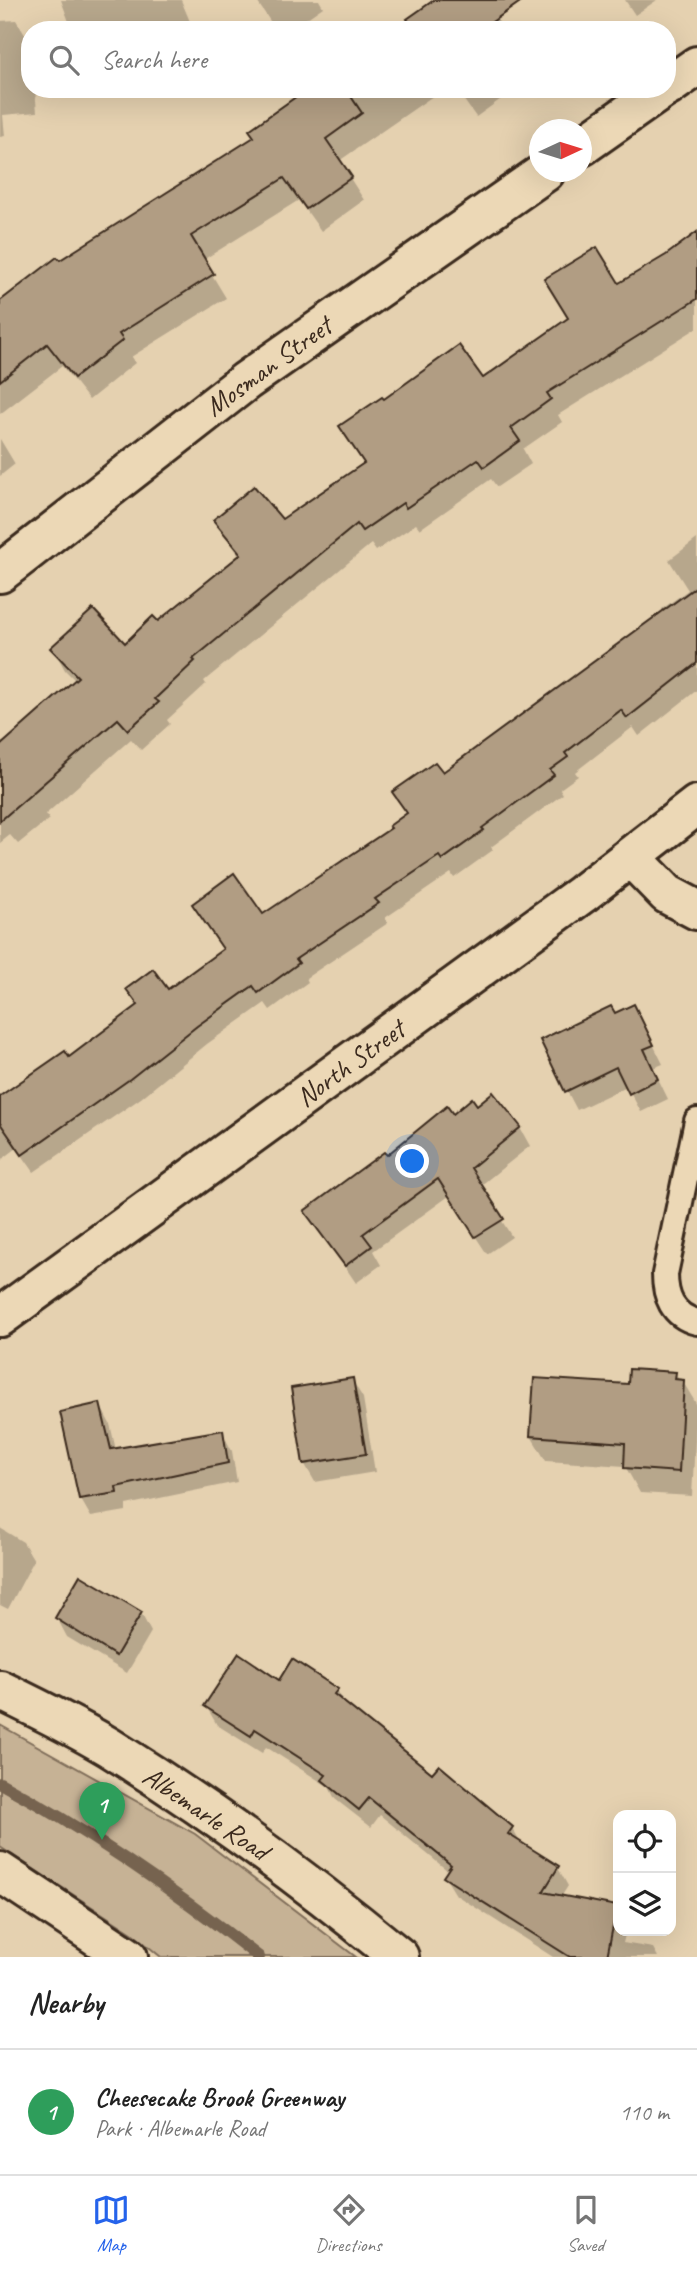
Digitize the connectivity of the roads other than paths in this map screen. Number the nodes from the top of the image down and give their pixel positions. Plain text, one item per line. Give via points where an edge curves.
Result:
1 (697, 66) edge
2 (676, 80) edge
3 (651, 98) edge
4 (592, 139) edge
5 (531, 182) edge
6 (0, 573) edge
7 (697, 805) edge
8 (631, 857) junction
9 (697, 910) edge
10 (697, 1121) edge
11 (0, 1317) edge
12 (697, 1322) edge
13 (0, 1690) edge
14 (0, 1872) edge
15 (128, 1957) edge
16 (399, 1957) edge

1 - 2 street
3 - 4 street
5 - 6 street, Mosman Street via 235,389
7 - 8 street, North Street
8 - 9 street via 667,894
8 - 11 street, North Street
10 - 12 lane via 665,1274 669,1302
13 - 16 street, Albemarle Road via 140,1768 287,1869
14 - 15 street

